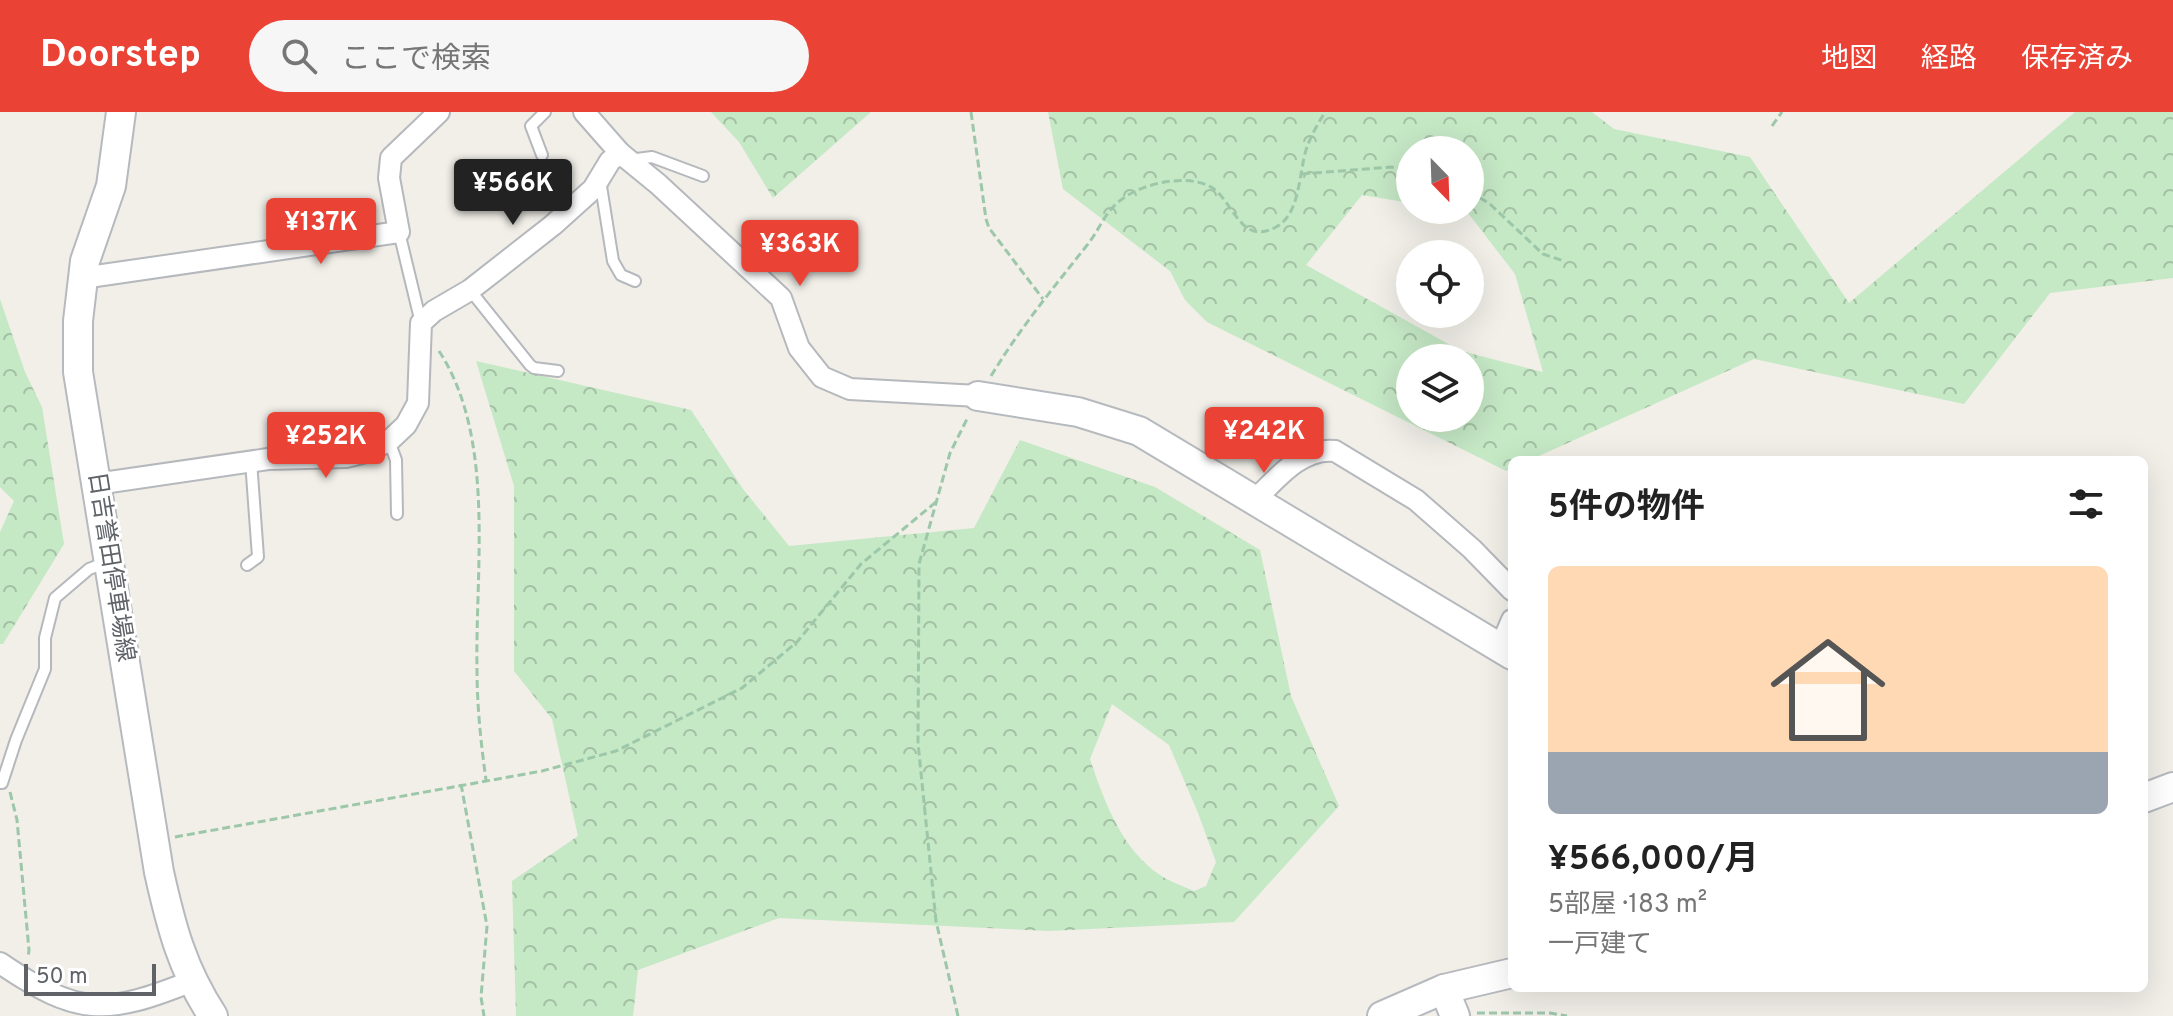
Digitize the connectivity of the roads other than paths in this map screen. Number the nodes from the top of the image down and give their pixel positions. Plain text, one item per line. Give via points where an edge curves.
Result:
1 (121, 112) edge
2 (439, 112) edge
3 (545, 112) edge
4 (584, 112) edge
5 (542, 155) dead end
6 (625, 157) junction
7 (703, 176) dead end
8 (600, 180) junction
9 (399, 232) junction
10 (82, 278) junction
11 (635, 281) dead end
12 (470, 290) junction
13 (421, 323) junction
14 (558, 371) dead end
15 (978, 396) joint
16 (389, 441) junction
17 (251, 461) junction
18 (96, 484) junction
19 (1255, 500) junction
20 (397, 514) dead end
21 (109, 561) junction
22 (247, 565) dead end
23 (1508, 586) edge
24 (1506, 652) edge
25 (1, 783) edge
26 (2173, 787) edge
27 (2148, 796) edge
28 (0, 963) edge
29 (1508, 974) edge
30 (192, 981) junction
31 (1444, 989) junction
32 (1460, 1014) edge
33 (213, 1016) edge
34 (1382, 1016) edge

1 - 10 main road, 日吉誉田停車場線 via 111,186
2 - 9 street via 391,158 389,178
3 - 5 lane via 531,126
4 - 6 street
6 - 7 lane via 652,157
6 - 8 street via 610,161
6 - 15 street via 781,298 799,348 822,377 850,389
8 - 11 lane via 613,261 621,275
8 - 12 street
9 - 10 street
9 - 13 lane
10 - 18 main road, 日吉誉田停車場線 via 78,372
12 - 13 street
12 - 14 lane via 530,365
13 - 16 street via 418,403
15 - 19 main road via 1078,412 1139,431
16 - 17 street via 346,457
16 - 20 lane via 396,460
17 - 18 street
17 - 22 lane via 258,557
18 - 21 main road, 日吉誉田停車場線
19 - 23 street via 1310,454 1335,451 1416,500
19 - 24 main road
21 - 25 lane via 89,569 55,598 45,638 45,669
21 - 30 main road, 日吉誉田停車場線 via 159,872 176,944
26 - 27 main road
28 - 30 street via 51,997 87,1011 127,1011
29 - 31 main road
30 - 33 main road, 日吉誉田停車場線
31 - 32 main road
31 - 34 main road

